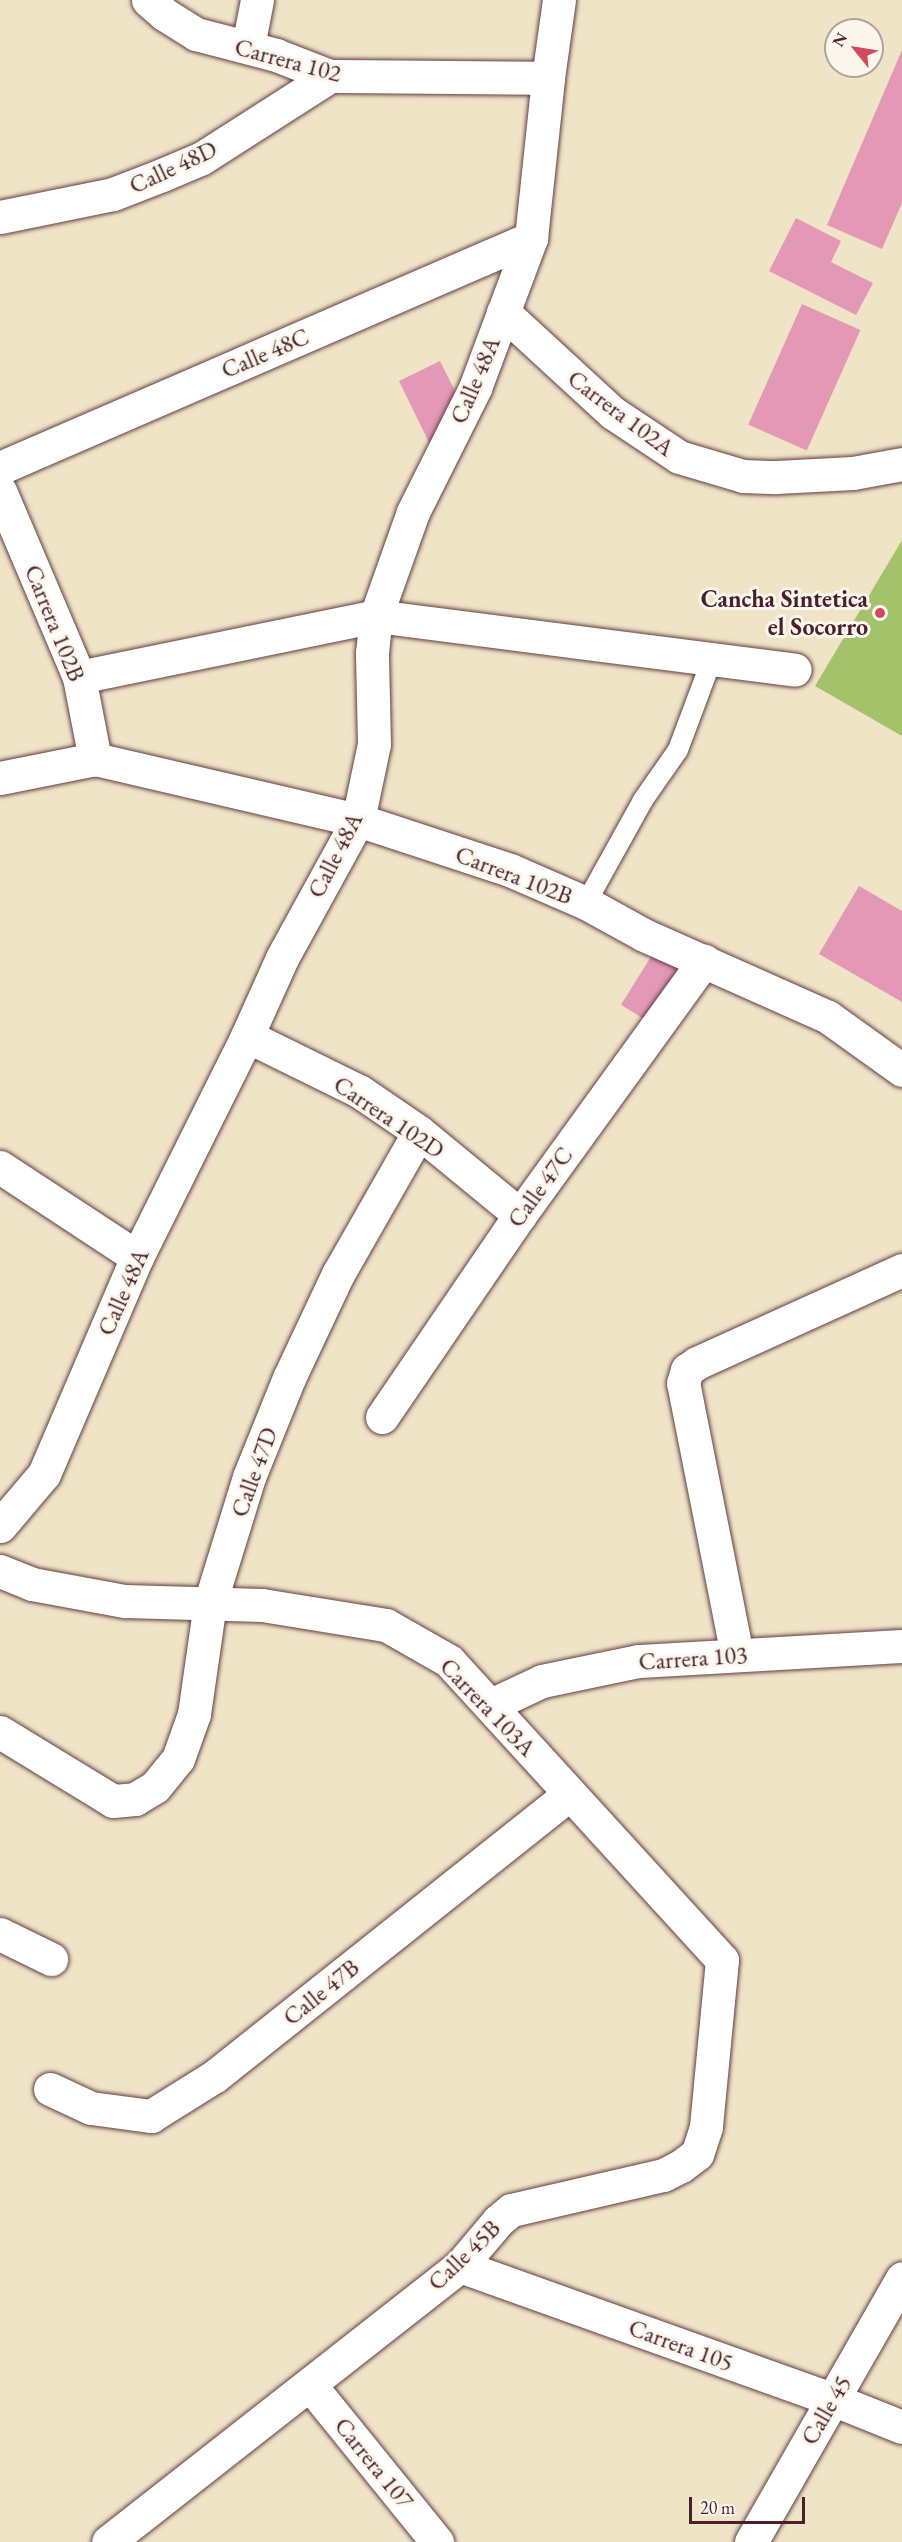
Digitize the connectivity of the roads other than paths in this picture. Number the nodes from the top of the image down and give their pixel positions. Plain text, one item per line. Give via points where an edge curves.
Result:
1 (148, 0) edge
2 (257, 0) edge
3 (559, 0) edge
4 (248, 46) junction
5 (330, 76) junction
6 (548, 78) junction
7 (0, 217) edge
8 (531, 238) junction
9 (503, 312) junction
10 (902, 464) edge
11 (0, 468) edge
12 (0, 491) edge
13 (376, 615) junction
14 (712, 659) junction
15 (795, 670) dead end
16 (80, 677) junction
17 (95, 759) junction
18 (0, 778) edge
19 (358, 820) junction
20 (586, 903) junction
21 (704, 961) junction
22 (247, 1036) junction
23 (902, 1070) edge
24 (419, 1132) junction
25 (0, 1167) edge
26 (520, 1215) junction
27 (137, 1257) junction
28 (902, 1270) edge
29 (382, 1417) dead end
30 (0, 1526) edge
31 (0, 1571) edge
32 (210, 1603) junction
33 (902, 1646) edge
34 (737, 1655) junction
35 (491, 1705) junction
36 (0, 1732) edge
37 (569, 1794) junction
38 (0, 1934) edge
39 (51, 1959) dead end
40 (722, 1960) joint
41 (50, 2089) dead end
42 (459, 2266) junction
43 (902, 2277) edge
44 (310, 2385) junction
45 (832, 2399) junction
46 (902, 2427) edge
47 (108, 2542) edge
48 (437, 2542) edge
49 (751, 2542) edge

1 - 4 street, Carrera 102 via 196,34
2 - 4 street
3 - 6 street, Calle 48A
4 - 5 street, Carrera 102
5 - 6 street, Carrera 102
5 - 7 street, Calle 48D via 202,158 172,171 113,194
6 - 8 street, Calle 48A
8 - 9 street, Calle 48A
8 - 11 street, Calle 48C
9 - 10 street, Carrera 102A via 606,406 679,457 743,476 853,473
9 - 13 street, Calle 48A via 476,388 413,512
12 - 16 street, Carrera 102B
13 - 14 street
13 - 16 street
13 - 19 street, Calle 48A via 372,653 374,744
14 - 15 street
14 - 20 lane via 678,750 644,800
16 - 17 street, Carrera 102B
17 - 18 street, Carrera 102B
17 - 19 street, Carrera 102B
19 - 20 street, Carrera 102B via 510,870
19 - 22 street, Calle 48A via 282,958
20 - 21 street, Carrera 102B via 644,935
21 - 23 street, Carrera 102B via 828,1017
21 - 26 street, Calle 47C
22 - 24 street, Carrera 102D via 360,1091
22 - 27 street, Calle 48A
24 - 26 street, Carrera 102D
24 - 32 street, Calle 47D via 338,1274 289,1378 249,1478
25 - 27 street
26 - 29 street, Calle 47C
27 - 30 street, Calle 48A via 44,1474
28 - 34 street via 687,1370 683,1383
31 - 32 street, Carrera 103A via 32,1584 125,1601
32 - 35 street, Carrera 103A via 262,1605 386,1625 449,1661
32 - 36 street, Calle 47D via 194,1714 178,1759 155,1787 135,1799 113,1801
33 - 34 street, Carrera 103
34 - 35 street, Carrera 103 via 639,1661 542,1681
35 - 37 street, Carrera 103A
37 - 40 street, Carrera 103A
37 - 41 street, Calle 47B via 215,2076 151,2116 91,2108
38 - 39 street
40 - 42 street, Calle 45B via 706,2127 697,2154 663,2175 511,2210
42 - 44 street, Calle 45B
42 - 45 street, Carrera 105
43 - 45 street, Calle 45
44 - 47 street, Calle 45B
44 - 48 street, Carrera 107
45 - 46 street, Carrera 105
45 - 49 street, Calle 45

